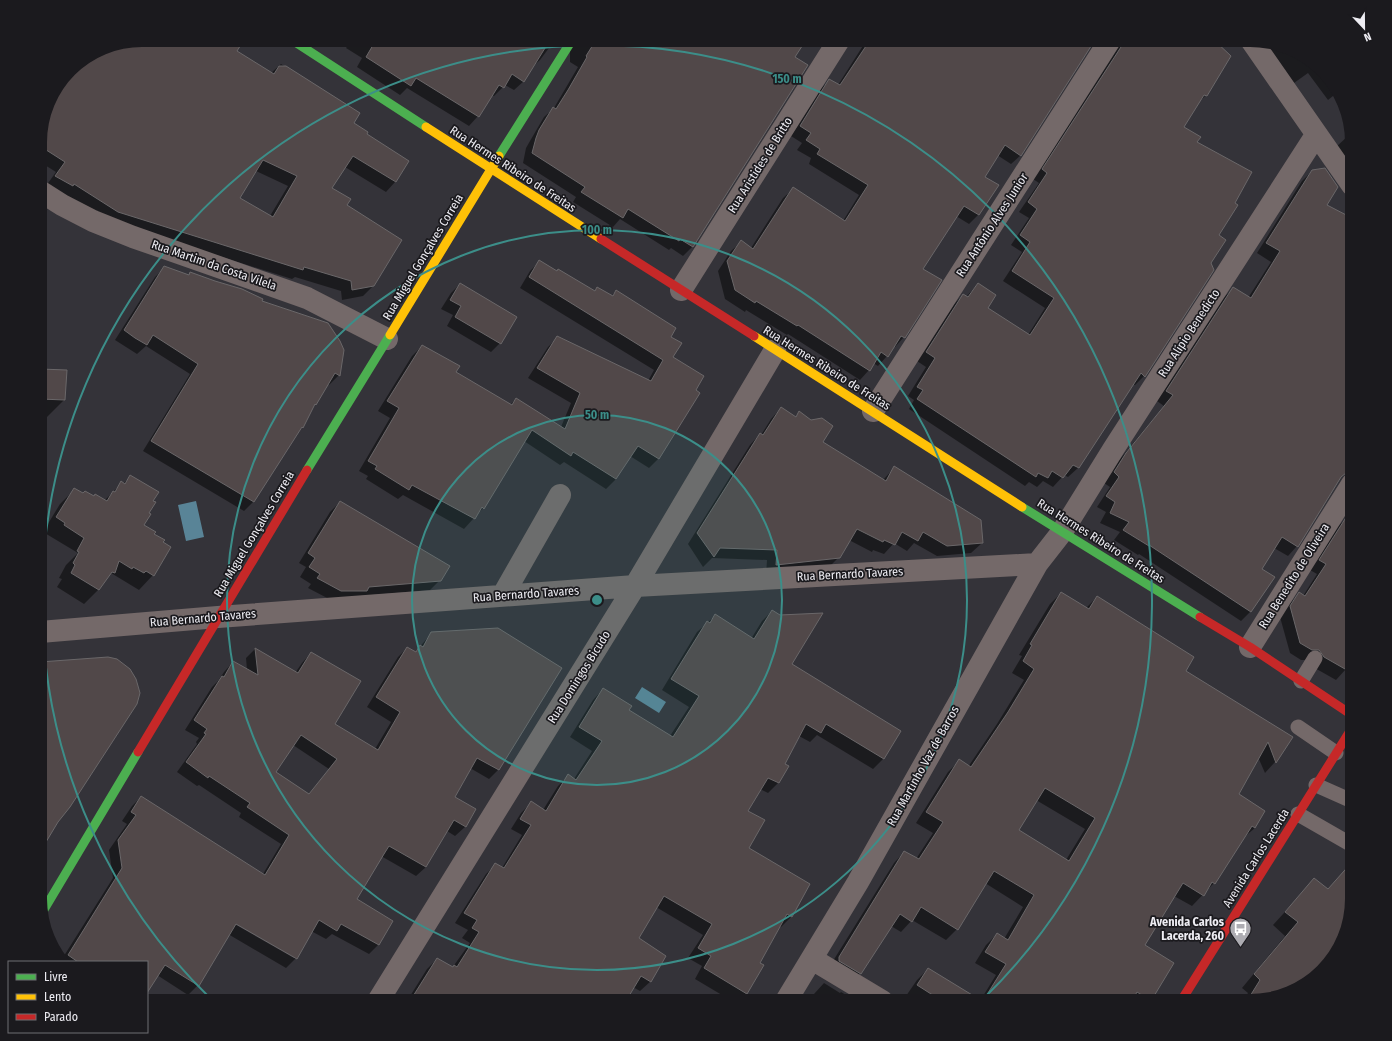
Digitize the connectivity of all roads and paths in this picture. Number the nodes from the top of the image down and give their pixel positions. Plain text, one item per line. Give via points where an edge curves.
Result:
1 (308, 47) edge
2 (568, 47) edge
3 (835, 47) edge
4 (1106, 47) edge
5 (1256, 47) edge
6 (1316, 135) junction
7 (491, 170) junction
8 (1345, 175) edge
9 (47, 195) edge
10 (681, 290) junction
11 (387, 339) junction
12 (775, 350) junction
13 (873, 411) junction
14 (560, 495) dead end
15 (1345, 495) edge
16 (1062, 532) junction
17 (1037, 564) junction
18 (634, 586) junction
19 (503, 595) junction
20 (218, 617) junction
21 (47, 631) edge
22 (1250, 647) junction
23 (1315, 658) dead end
24 (1301, 681) junction
25 (1345, 710) edge
26 (1298, 727) dead end
27 (1345, 739) edge
28 (1336, 754) junction
29 (1316, 785) junction
30 (1345, 798) edge
31 (1298, 814) junction
32 (1345, 841) edge
33 (47, 904) edge
34 (812, 959) junction
35 (382, 994) edge
36 (790, 994) edge
37 (870, 994) edge
38 (1185, 994) edge

1 - 7 street, Rua Hermes Ribeiro de Freitas
2 - 7 street, Rua Miguel Gonçalves Correia
3 - 10 street, Rua Aristides de Britto
4 - 13 street, Rua Antônio Alves Junior
5 - 6 street
6 - 8 street
6 - 16 street, Rua Alípio Benedicto
7 - 10 street, Rua Hermes Ribeiro de Freitas
7 - 11 street, Rua Miguel Gonçalves Correia
9 - 11 street, Rua Martim da Costa Vilela via 93,221 133,237 307,298
10 - 12 street, Rua Hermes Ribeiro de Freitas
11 - 20 street, Rua Miguel Gonçalves Correia
12 - 13 street, Rua Hermes Ribeiro de Freitas
12 - 18 street, Rua Domingos Bicudo
13 - 16 street, Rua Hermes Ribeiro de Freitas
14 - 19 street
15 - 22 street, Rua Benedito de Oliveira
16 - 17 street, Rua Martinho Vaz de Barros
16 - 22 street, Rua Hermes Ribeiro de Freitas
17 - 18 street, Rua Bernardo Tavares
17 - 34 street, Rua Martinho Vaz de Barros
18 - 19 street, Rua Bernardo Tavares
18 - 35 street, Rua Domingos Bicudo
19 - 20 street, Rua Bernardo Tavares
20 - 21 street, Rua Bernardo Tavares
20 - 33 street, Rua Miguel Gonçalves Correia
22 - 24 street, Rua Hermes Ribeiro de Freitas
23 - 24 lane
24 - 25 street, Rua Hermes Ribeiro de Freitas
26 - 28 lane
27 - 28 street, Avenida Carlos Lacerda
28 - 29 street, Avenida Carlos Lacerda
29 - 30 lane
29 - 31 street, Avenida Carlos Lacerda
31 - 32 lane
31 - 38 street, Avenida Carlos Lacerda
34 - 36 street, Rua Martinho Vaz de Barros
34 - 37 street

